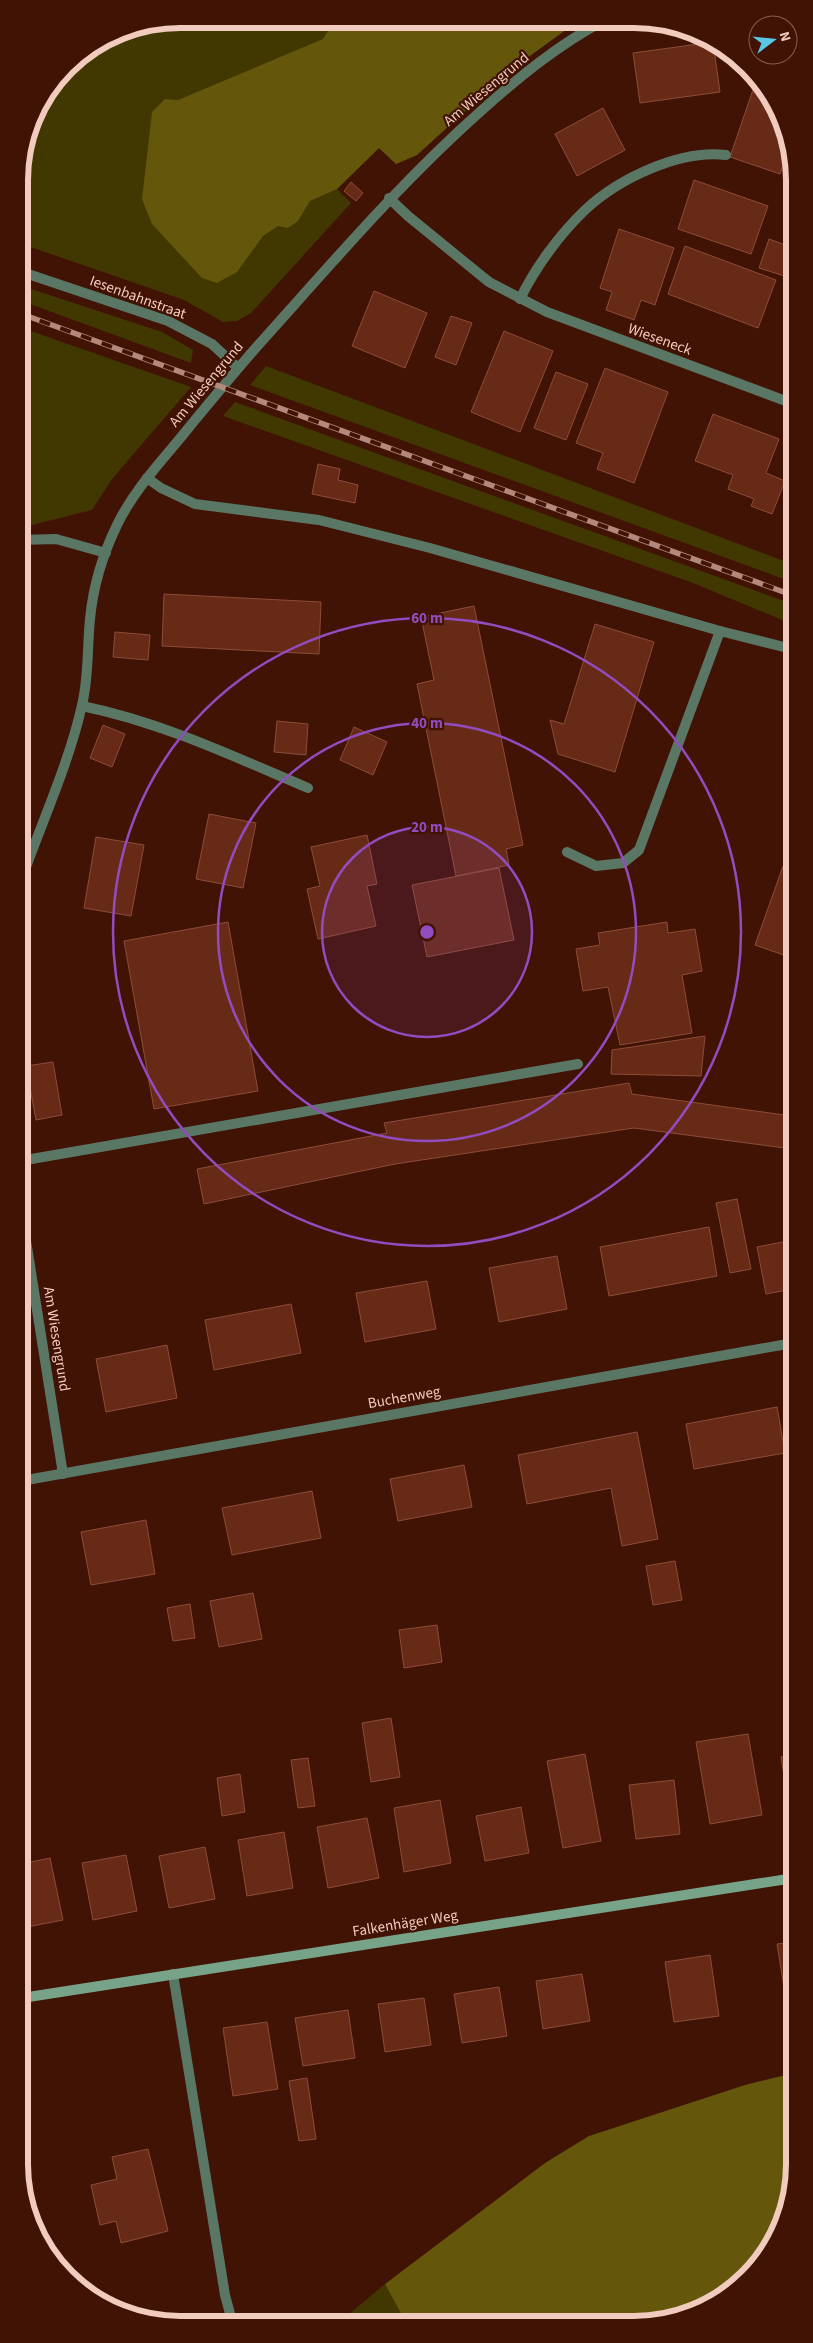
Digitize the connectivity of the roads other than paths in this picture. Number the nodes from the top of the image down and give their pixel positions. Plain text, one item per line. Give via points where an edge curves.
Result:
1 (591, 28) edge
2 (726, 155) dead end
3 (389, 198) junction
4 (28, 274) edge
5 (520, 299) junction
6 (238, 368) junction
7 (786, 402) edge
8 (147, 478) junction
9 (28, 540) edge
10 (106, 553) junction
11 (720, 631) junction
12 (786, 647) edge
13 (82, 706) junction
14 (308, 788) dead end
15 (567, 852) dead end
16 (28, 862) edge
17 (578, 1064) dead end
18 (28, 1160) edge
19 (28, 1258) edge
20 (785, 1344) edge
21 (63, 1474) junction
22 (28, 1480) edge
23 (785, 1879) edge
24 (173, 1974) junction
25 (28, 1997) edge
26 (231, 2316) edge

1 - 3 street, Am Wiesengrund via 518,78
2 - 5 street via 690,155 647,170 606,194 585,210 564,233 530,278
3 - 5 street, Wieseneck via 489,282
3 - 6 street, Am Wiesengrund
4 - 6 street, Iesenbahnstraat via 168,321 212,344
5 - 7 street, Wieseneck
6 - 8 street, Am Wiesengrund
8 - 10 street, Am Wiesengrund via 117,525
8 - 11 street via 195,504 319,520 430,548
9 - 10 street via 56,539
10 - 13 street, Am Wiesengrund via 90,617 87,679
11 - 12 street
11 - 15 street via 639,850 624,863 596,866
13 - 14 street via 189,738
13 - 16 street, Am Wiesengrund
17 - 18 street
19 - 21 street, Am Wiesengrund
20 - 21 street, Buchenweg
21 - 22 street, Buchenweg
23 - 24 street, Falkenhäger Weg
24 - 25 street, Falkenhäger Weg
24 - 26 street

